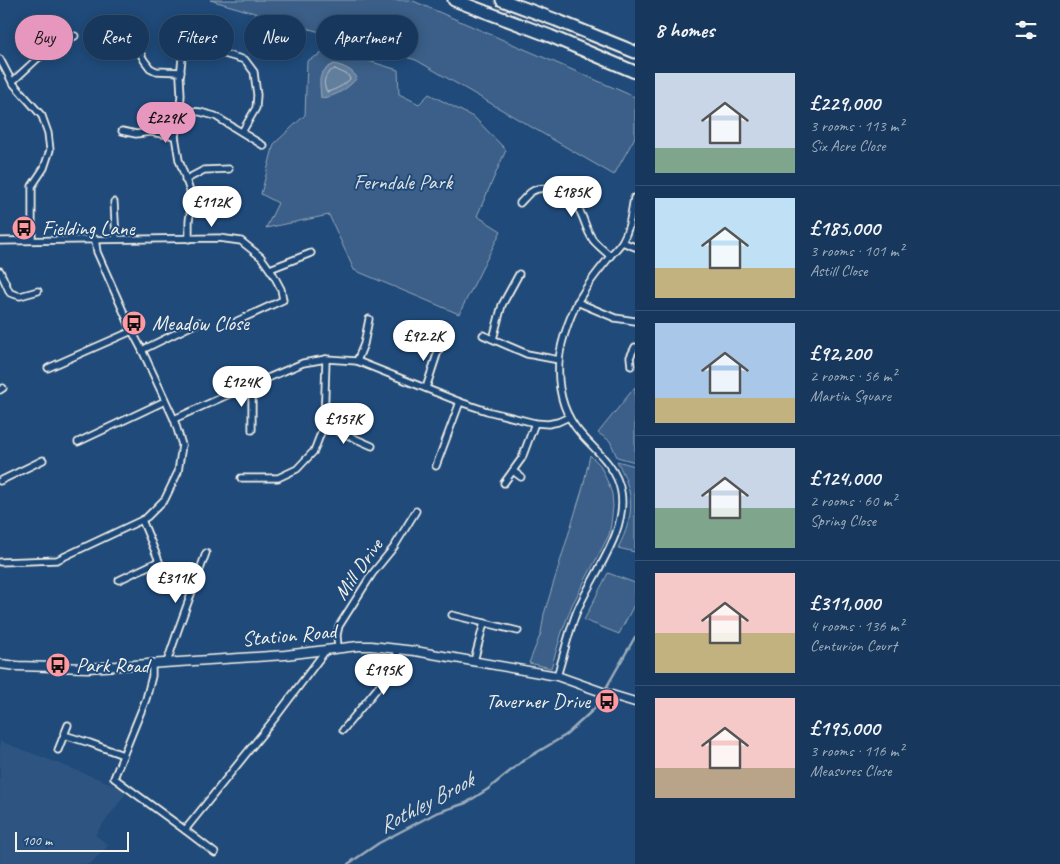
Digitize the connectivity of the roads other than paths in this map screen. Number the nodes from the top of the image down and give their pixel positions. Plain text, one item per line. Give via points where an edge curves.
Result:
1 (454, 0) edge
2 (502, 0) edge
3 (75, 36) dead end
4 (635, 52) edge
5 (234, 57) edge
6 (0, 60) edge
7 (145, 60) edge
8 (182, 60) edge
9 (181, 72) junction
10 (635, 72) edge
11 (12, 82) junction
12 (180, 110) junction
13 (122, 131) dead end
14 (242, 132) junction
15 (175, 136) junction
16 (264, 146) dead end
17 (229, 169) dead end
18 (185, 180) junction
19 (634, 198) dead end
20 (114, 202) dead end
21 (520, 203) dead end
22 (95, 239) junction
23 (116, 239) junction
24 (189, 239) junction
25 (0, 240) edge
26 (32, 240) junction
27 (622, 242) junction
28 (635, 248) edge
29 (311, 253) dead end
30 (610, 256) junction
31 (270, 269) junction
32 (0, 272) edge
33 (519, 274) dead end
34 (38, 291) dead end
35 (578, 302) junction
36 (369, 319) dead end
37 (237, 321) dead end
38 (635, 321) edge
39 (199, 322) dead end
40 (132, 331) junction
41 (483, 335) dead end
42 (493, 339) junction
43 (441, 342) dead end
44 (635, 348) edge
45 (142, 350) junction
46 (326, 359) junction
47 (559, 360) junction
48 (357, 361) junction
49 (631, 366) dead end
50 (48, 368) dead end
51 (252, 385) junction
52 (426, 388) junction
53 (165, 401) junction
54 (460, 402) junction
55 (569, 417) junction
56 (174, 419) junction
57 (535, 423) junction
58 (324, 425) junction
59 (252, 430) dead end
60 (78, 442) dead end
61 (372, 446) dead end
62 (43, 460) dead end
63 (436, 466) dead end
64 (513, 471) junction
65 (521, 477) dead end
66 (241, 478) dead end
67 (0, 481) edge
68 (504, 483) dead end
69 (416, 510) dead end
70 (142, 520) junction
71 (206, 553) dead end
72 (0, 562) edge
73 (119, 580) dead end
74 (452, 615) dead end
75 (484, 623) junction
76 (518, 631) dead end
77 (338, 648) junction
78 (398, 649) junction
79 (326, 650) junction
80 (474, 661) junction
81 (167, 662) junction
82 (152, 663) junction
83 (0, 664) edge
84 (557, 676) junction
85 (635, 702) edge
86 (68, 725) dead end
87 (343, 730) dead end
88 (64, 735) junction
89 (58, 750) dead end
90 (123, 755) junction
91 (185, 830) junction
92 (215, 853) dead end

1 - 10 highway
2 - 4 highway
3 - 11 street via 38,58
5 - 14 street via 245,60 254,72 257,95 256,108
6 - 11 street
7 - 9 street via 156,71
8 - 9 street
9 - 12 street
11 - 26 street via 42,116 48,133 50,150 44,168 32,186
12 - 14 street via 215,116
12 - 15 street
13 - 15 street
14 - 16 street
15 - 18 street
17 - 18 street via 204,170
18 - 24 street via 191,194
19 - 27 street via 629,228
20 - 23 street
21 - 30 street via 532,191 545,188 569,197 583,216 593,240
22 - 23 street
22 - 26 street
22 - 40 street via 97,252
23 - 24 street
24 - 31 street via 219,238 241,242 261,256
25 - 26 street
27 - 28 street
27 - 30 street
29 - 31 street
30 - 35 street
31 - 37 street via 283,300
32 - 34 street via 10,293 20,296
33 - 42 street via 502,304
35 - 38 street via 615,318
35 - 47 street via 566,330
36 - 48 street
39 - 45 street
40 - 45 street
40 - 50 street
41 - 42 street
42 - 47 street via 527,354
43 - 52 street
44 - 49 street via 630,356
45 - 53 street
46 - 48 street
46 - 51 street via 302,363
46 - 58 street
47 - 55 street via 560,393
48 - 52 street
51 - 56 street
51 - 59 street
52 - 54 street
53 - 56 street
53 - 60 street
54 - 57 street
54 - 63 street
55 - 57 street via 548,424
55 - 84 street via 618,481 622,515 577,611
56 - 70 street via 182,445 178,472 165,499
57 - 64 street via 522,458
58 - 61 street
58 - 66 street via 314,451 297,469 278,478
62 - 67 street
64 - 65 street
64 - 68 street
69 - 77 street, Mill Drive via 339,626
70 - 72 street via 57,560
70 - 73 street via 159,560
71 - 81 street
74 - 75 street
75 - 76 street
75 - 80 street
77 - 78 street, Station Road via 372,646
77 - 79 street, Station Road
78 - 80 street, Station Road
78 - 87 street via 394,668
79 - 81 street, Station Road
79 - 91 street
80 - 84 street, Station Road
81 - 82 street, Station Road
82 - 83 street, Station Road via 88,668
82 - 90 street via 146,699
84 - 85 street, Station Road
86 - 88 street
88 - 89 street
88 - 90 street
90 - 91 street via 114,778
91 - 92 street

